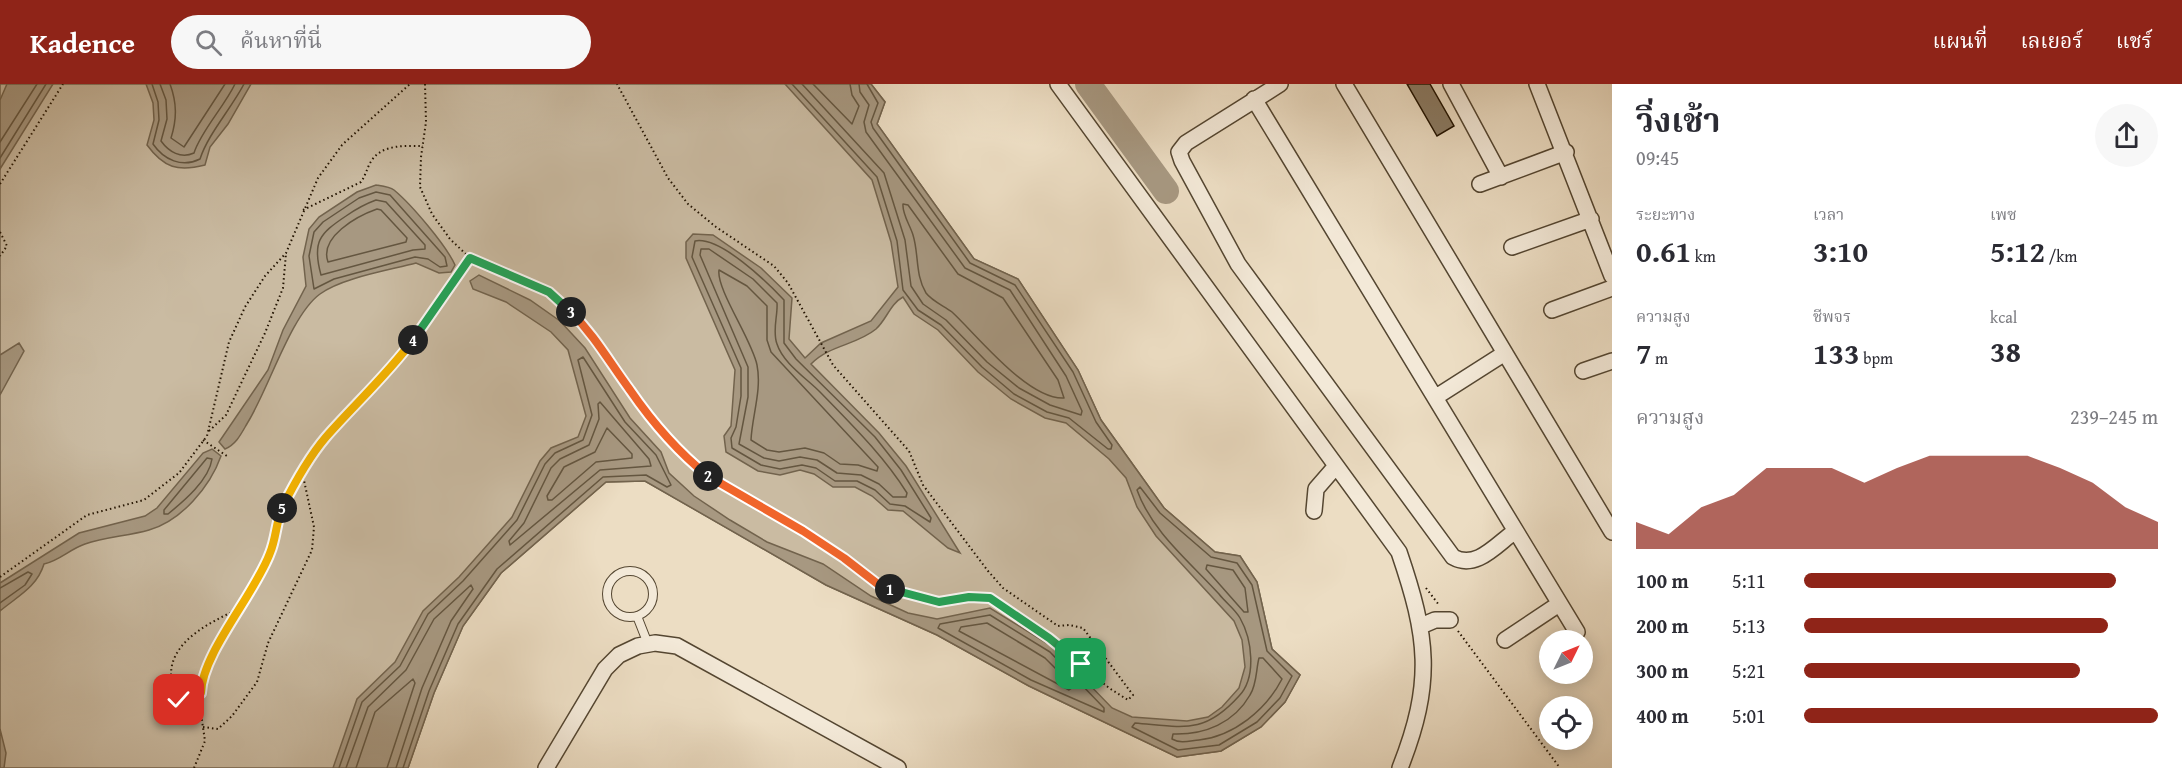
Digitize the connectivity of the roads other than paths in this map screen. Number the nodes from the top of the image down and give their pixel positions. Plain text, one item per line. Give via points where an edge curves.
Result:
1 (1058, 84) edge
2 (1280, 84) edge
3 (1344, 84) edge
4 (1451, 84) edge
5 (1537, 84) edge
6 (1254, 99) junction
7 (1566, 152) junction
8 (1501, 177) junction
9 (1480, 184) dead end
10 (1591, 219) junction
11 (1512, 247) dead end
12 (1612, 276) edge
13 (1612, 288) edge
14 (1551, 310) dead end
15 (1505, 353) junction
16 (1612, 361) edge
17 (1583, 371) dead end
18 (1436, 397) junction
19 (1336, 466) junction
20 (1314, 511) dead end
21 (1514, 532) junction
22 (1612, 532) edge
23 (1559, 604) junction
24 (637, 616) junction
25 (1450, 620) road end
26 (1421, 626) junction
27 (1576, 630) edge
28 (1505, 640) dead end
29 (648, 644) junction
30 (546, 768) edge
31 (898, 768) edge
32 (1400, 768) edge

1 - 19 street
2 - 6 street
3 - 15 street
4 - 8 street
5 - 7 street
6 - 18 street
6 - 21 street via 1185,143 1179,152 1238,264 1453,557 1474,562
7 - 8 street
7 - 10 street
8 - 9 street
10 - 11 street
10 - 12 street
13 - 14 street
15 - 18 street
15 - 22 street
16 - 17 street
18 - 21 street
19 - 20 street via 1316,489
19 - 26 street via 1399,552
21 - 23 street
23 - 27 street
23 - 28 street
24 - 24 lane via 622,615 608,598 610,584 628,571 642,574 652,586 652,600 644,613
24 - 29 lane
25 - 26 street via 1435,620
26 - 32 street via 1424,669 1415,729
29 - 30 street via 620,655 605,669
29 - 31 street via 677,646

